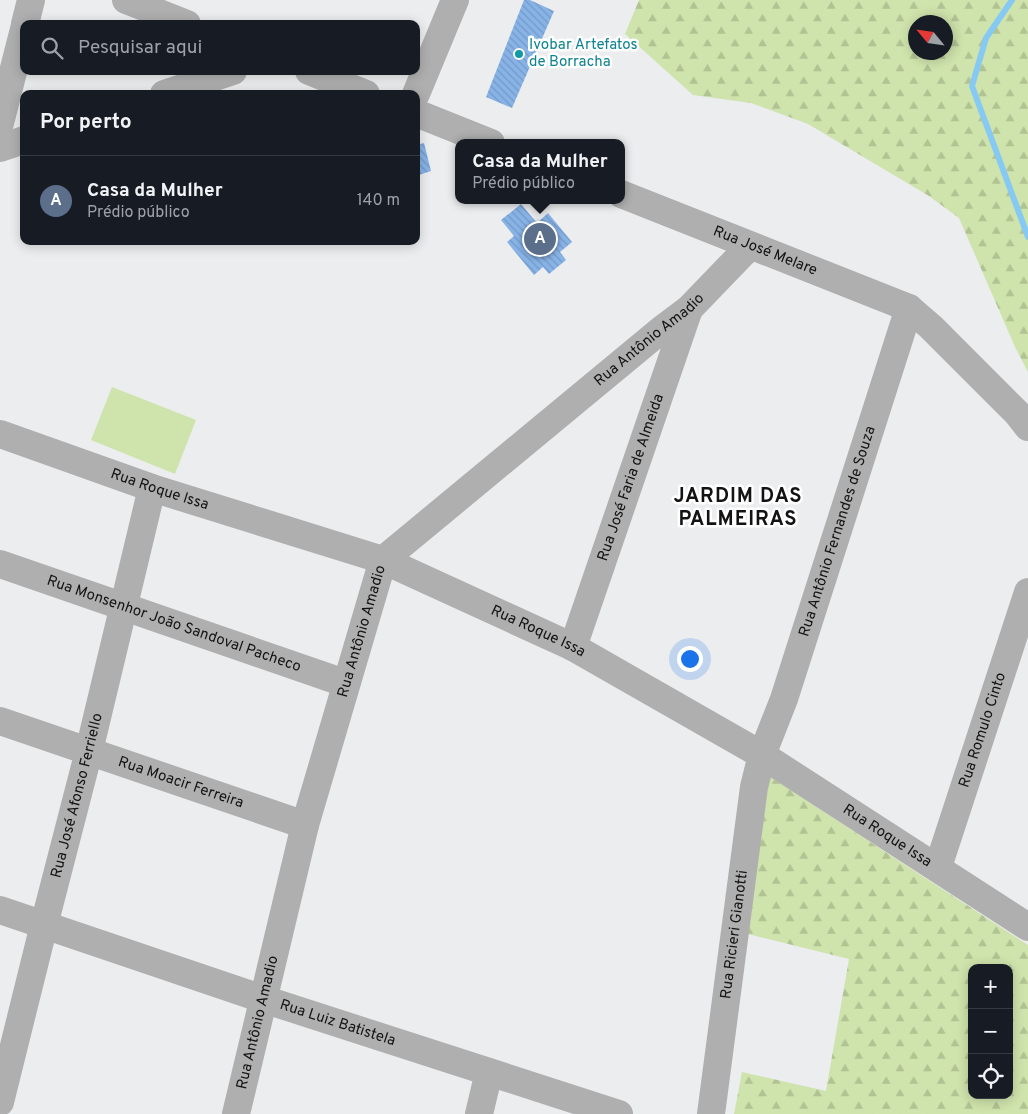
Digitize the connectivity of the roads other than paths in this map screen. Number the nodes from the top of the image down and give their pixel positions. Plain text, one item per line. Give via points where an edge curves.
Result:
1 (31, 0) edge
2 (126, 0) edge
3 (455, 0) edge
4 (26, 20) edge
5 (177, 20) edge
6 (20, 45) edge
7 (220, 75) edge
8 (319, 75) edge
9 (176, 90) edge
10 (356, 90) edge
11 (418, 90) edge
12 (420, 115) edge
13 (0, 123) edge
14 (481, 139) edge
15 (20, 141) edge
16 (0, 148) edge
17 (625, 196) edge
18 (751, 246) junction
19 (909, 308) junction
20 (689, 309) junction
21 (1028, 427) edge
22 (0, 434) edge
23 (152, 488) junction
24 (383, 560) junction
25 (0, 564) edge
26 (1028, 592) edge
27 (122, 607) junction
28 (573, 647) junction
29 (347, 681) junction
30 (0, 721) edge
31 (89, 751) junction
32 (762, 755) junction
33 (305, 825) junction
34 (938, 867) junction
35 (0, 910) edge
36 (44, 925) junction
37 (1028, 927) edge
38 (263, 999) junction
39 (489, 1072) junction
40 (0, 1102) edge
41 (236, 1114) edge
42 (479, 1114) edge
43 (619, 1114) edge
44 (711, 1114) edge

1 - 4 street
2 - 5 street
3 - 11 street
6 - 13 street
7 - 9 street
8 - 10 street
12 - 14 street
15 - 16 street
17 - 18 street, Rua José Melare
18 - 19 street, Rua José Melare
18 - 20 street, Rua Antônio Amadio
19 - 21 street, Rua José Melare
19 - 32 street, Rua Antônio Fernandes de Souza via 784,699
20 - 24 street, Rua Antônio Amadio
20 - 28 street, Rua José Faria de Almeida
22 - 23 street, Rua Roque Issa
23 - 24 street, Rua Roque Issa
23 - 27 street, Rua José Afonso Ferriello
24 - 28 street, Rua Roque Issa
24 - 29 street, Rua Antônio Amadio
25 - 27 street, Rua Monsenhor João Sandoval Pacheco
26 - 34 street, Rua Romulo Cinto
27 - 29 street, Rua Monsenhor João Sandoval Pacheco
27 - 31 street, Rua José Afonso Ferriello
28 - 32 street, Rua Roque Issa
29 - 33 street, Rua Antônio Amadio
30 - 31 street, Rua Moacir Ferreira
31 - 33 street, Rua Moacir Ferreira
31 - 36 street, Rua José Afonso Ferriello
32 - 34 street, Rua Roque Issa
32 - 44 street, Rua Ricieri Gianotti via 754,787
33 - 38 street, Rua Antônio Amadio
34 - 37 street, Rua Roque Issa
35 - 36 street, Rua Luiz Batistela
36 - 38 street, Rua Luiz Batistela
36 - 40 street, Rua José Afonso Ferriello
38 - 39 street, Rua Luiz Batistela
38 - 41 street, Rua Antônio Amadio
39 - 42 street
39 - 43 street, Rua Luiz Batistela

